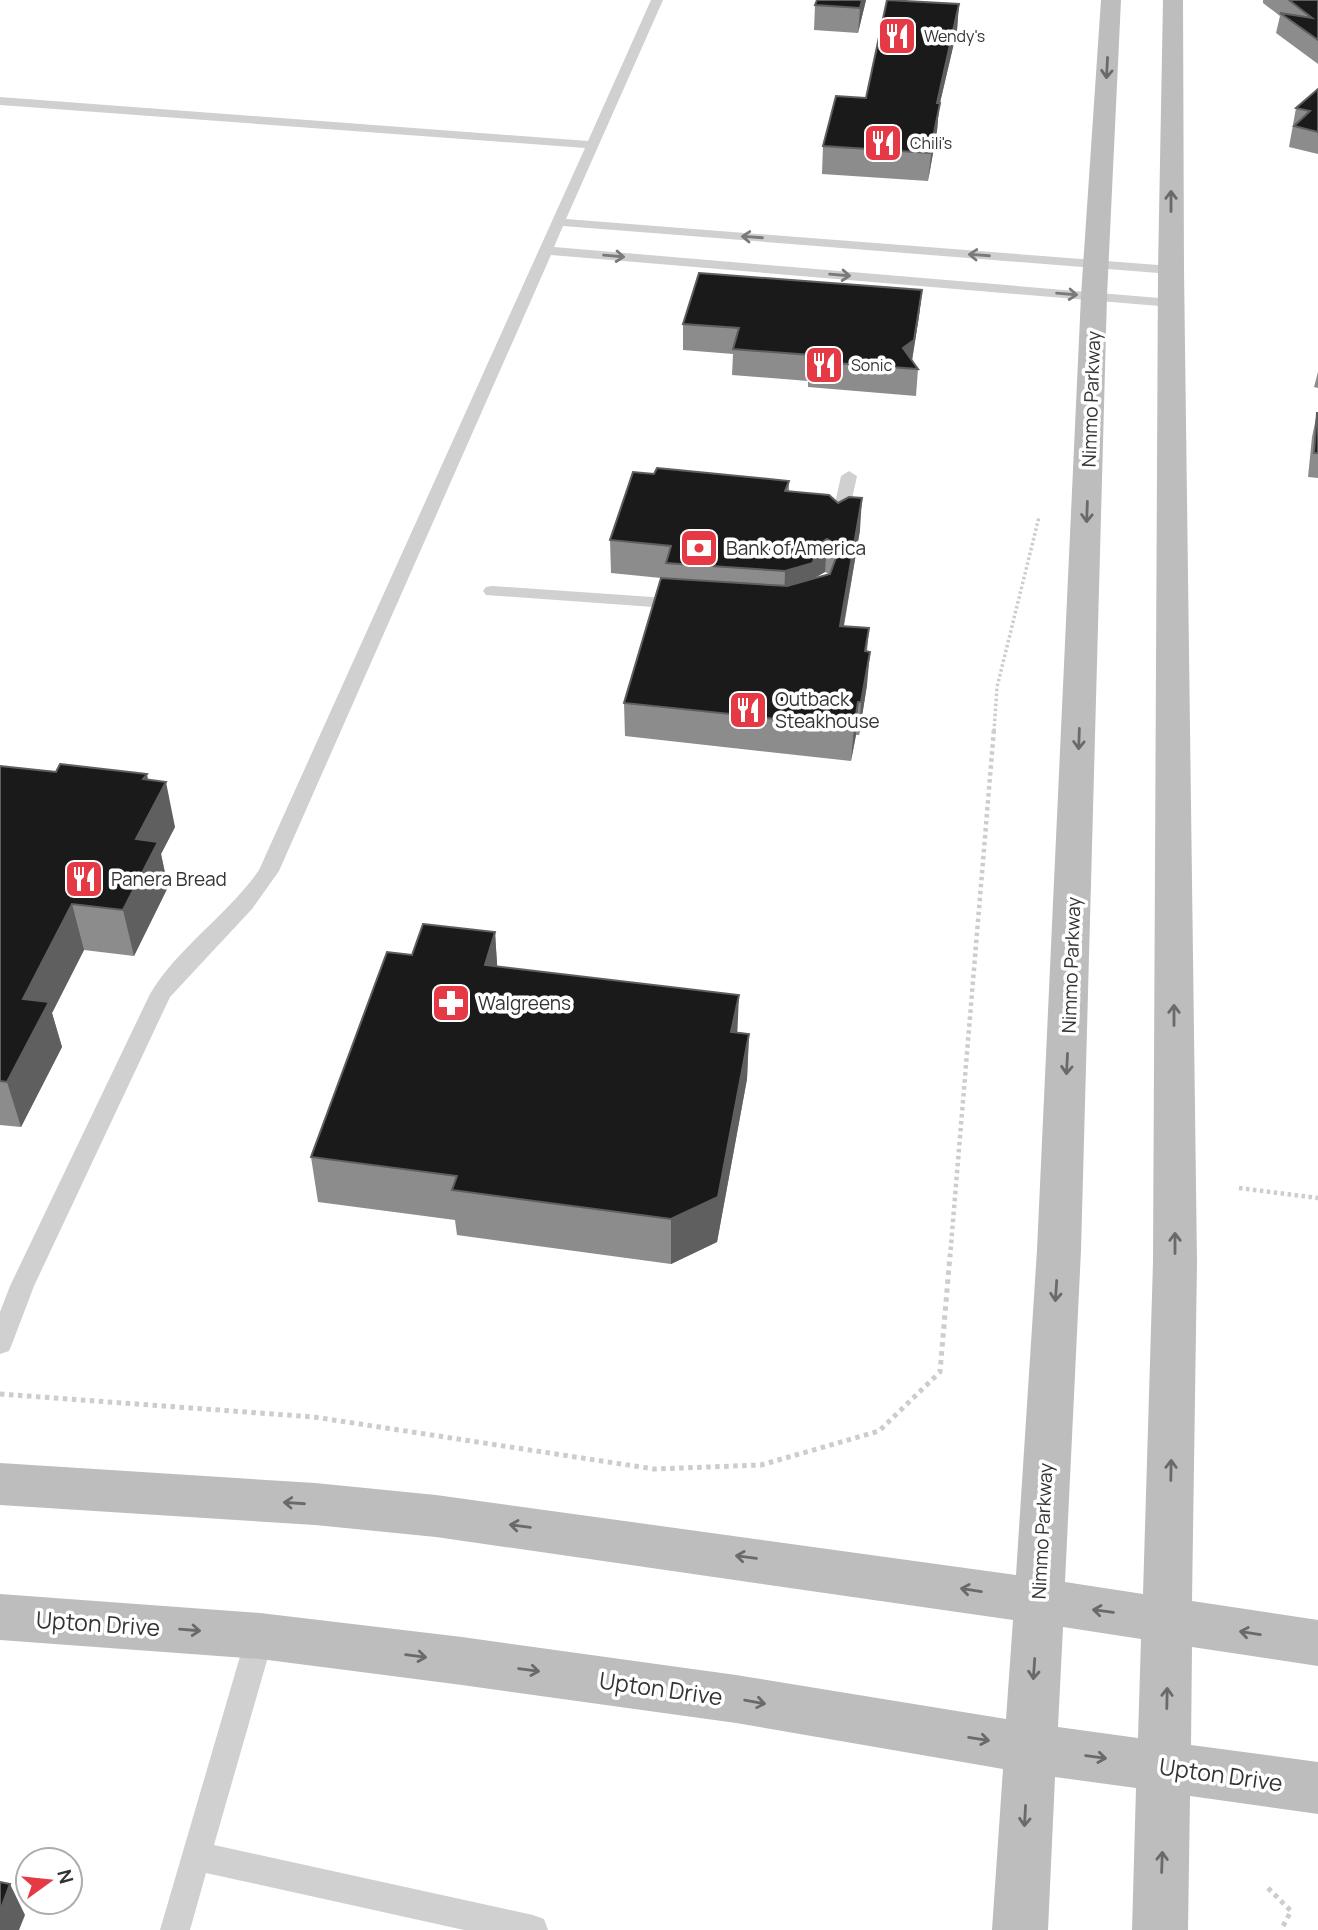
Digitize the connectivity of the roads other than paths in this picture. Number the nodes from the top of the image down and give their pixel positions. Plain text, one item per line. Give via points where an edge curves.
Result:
1 (657, 0) edge
2 (1111, 0) edge
3 (1174, 0) edge
4 (0, 101) edge
5 (593, 145) junction
6 (558, 222) junction
7 (546, 250) junction
8 (1095, 280) junction
9 (1171, 286) junction
10 (849, 476) dead end
11 (837, 528) edge
12 (492, 591) dead end
13 (705, 606) edge
14 (0, 1344) edge
15 (0, 1484) edge
16 (1038, 1601) junction
17 (0, 1617) edge
18 (1168, 1620) junction
19 (260, 1636) junction
20 (1318, 1643) edge
21 (1029, 1748) junction
22 (1166, 1766) junction
23 (1318, 1788) edge
24 (197, 1856) junction
25 (175, 1930) edge
26 (533, 1930) edge
27 (1020, 1930) edge
28 (1160, 1930) edge

1 - 5 lane
2 -> 8 main road, Nimmo Parkway
9 -> 3 main road
4 - 5 lane
5 - 6 lane
6 - 7 lane
8 -> 6 lane
7 -> 8 lane
7 - 14 lane via 269,871 253,897 161,994 22,1286
8 - 9 lane
8 - 9 lane
8 -> 16 main road, Nimmo Parkway via 1071,990
18 -> 9 main road via 1175,1262
10 - 11 lane
12 - 13 lane
16 -> 15 main road via 436,1516
18 -> 16 main road
16 -> 21 main road, Nimmo Parkway
17 -> 19 main road, Upton Drive
20 -> 18 main road
22 -> 18 main road
19 -> 21 main road, Upton Drive via 736,1699
19 - 24 lane
21 -> 22 main road, Upton Drive
21 -> 27 main road, Nimmo Parkway
22 - 23 main road, Upton Drive
28 -> 22 main road
24 - 25 lane
24 - 26 lane

